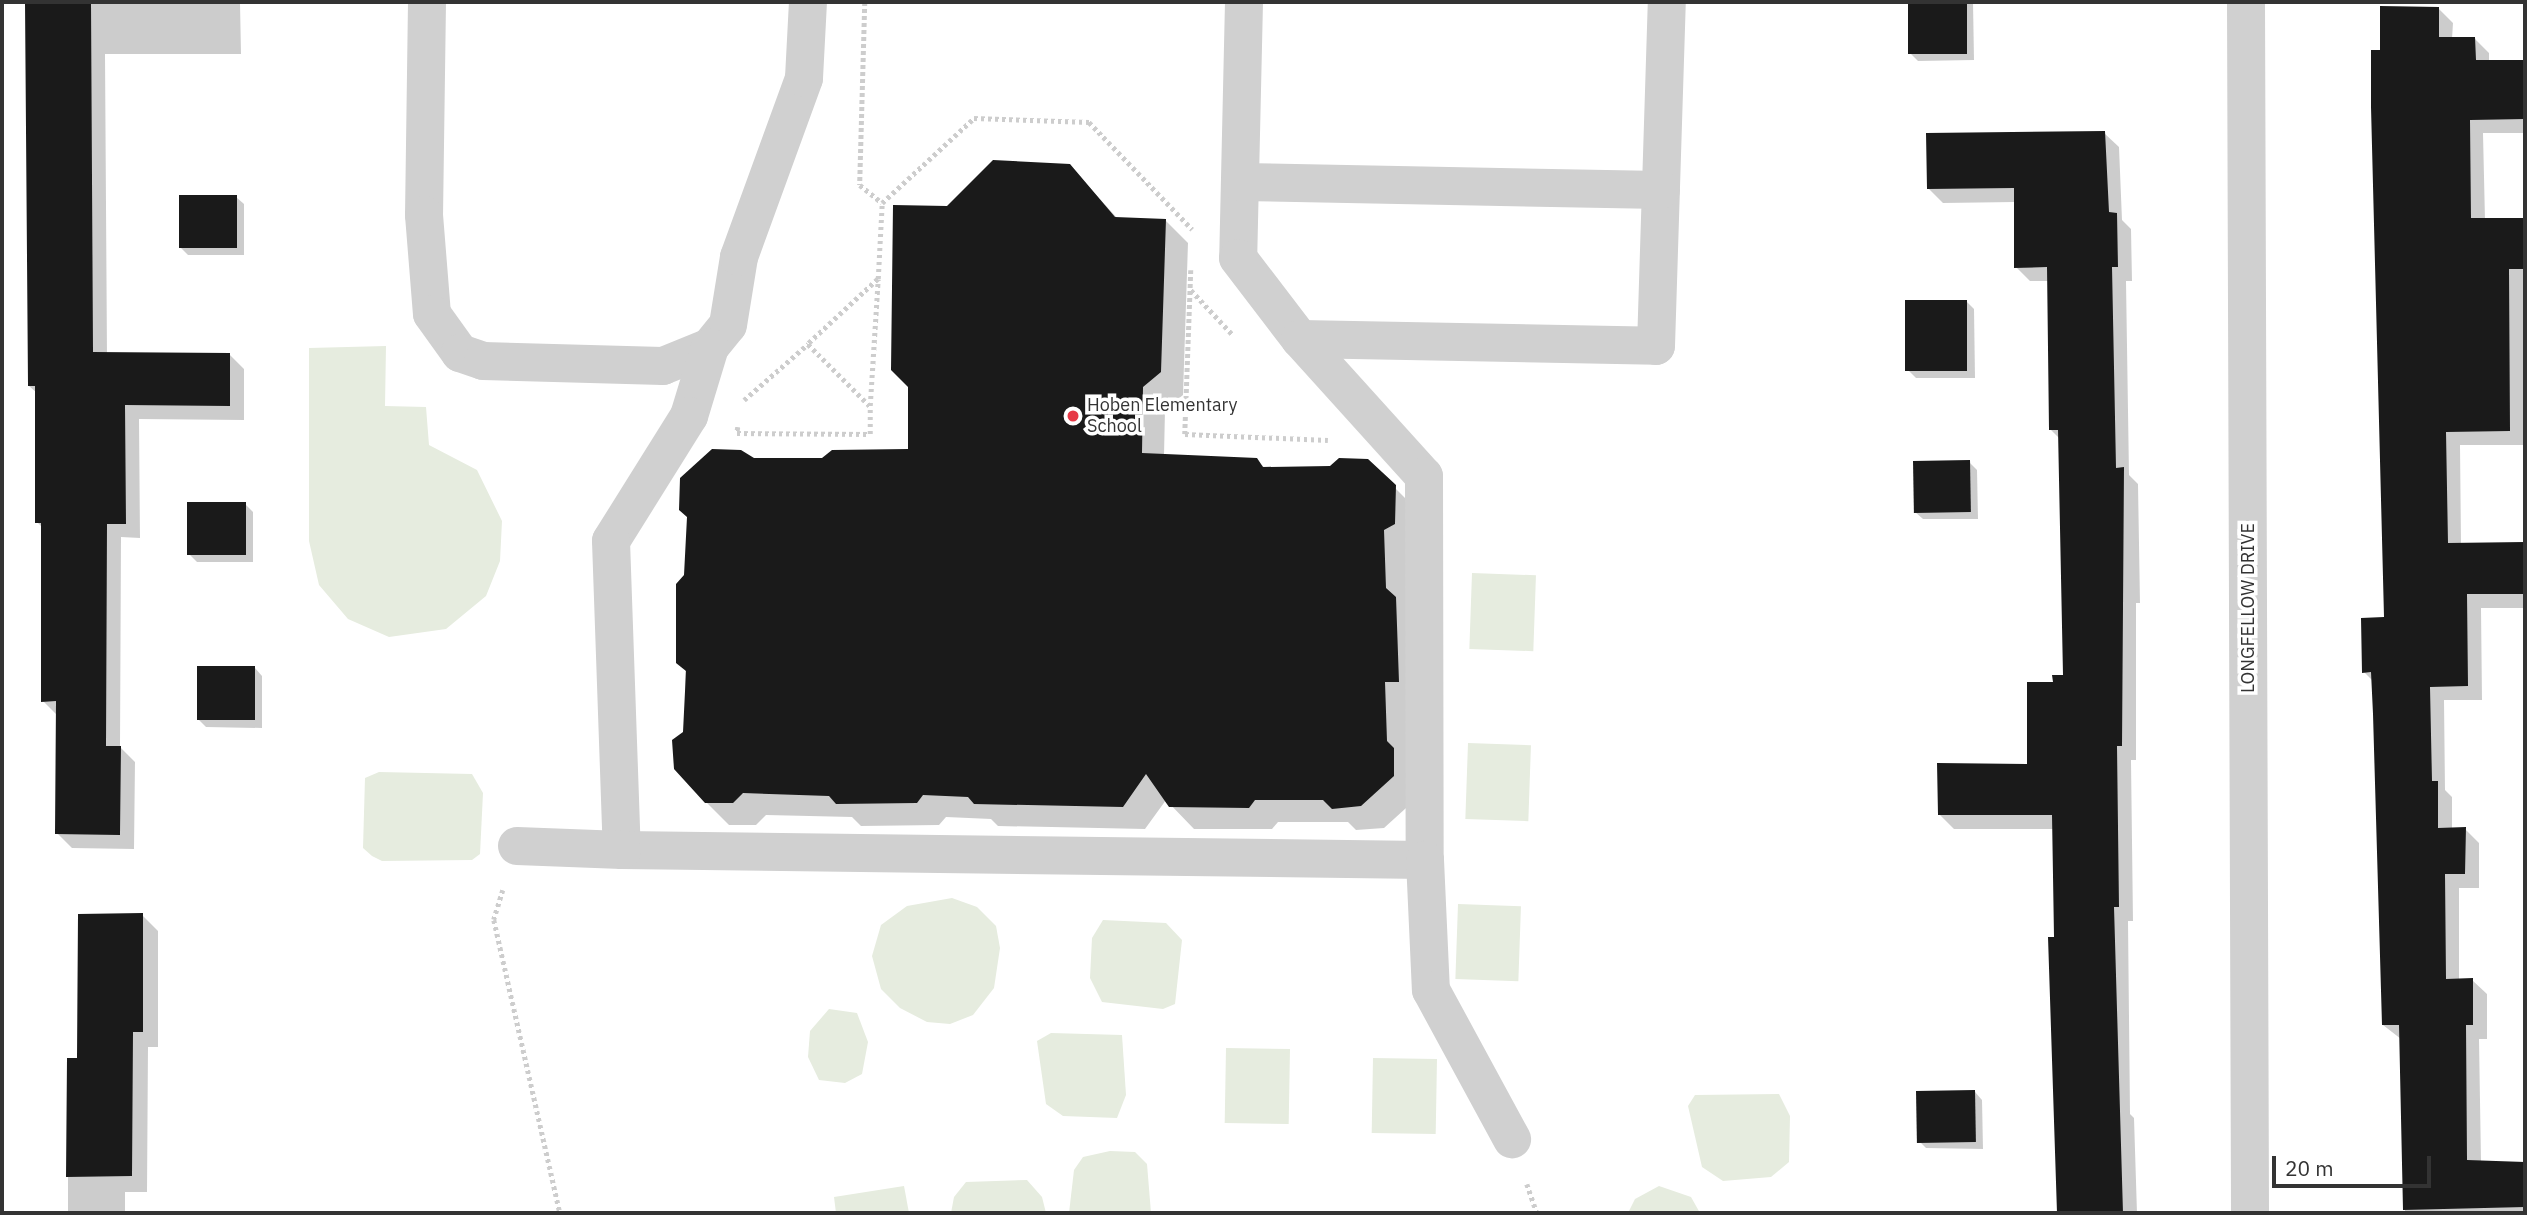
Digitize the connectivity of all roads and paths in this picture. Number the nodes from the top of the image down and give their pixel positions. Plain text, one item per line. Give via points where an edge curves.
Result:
1 (428, 2) edge
2 (808, 2) edge
3 (864, 2) edge
4 (1244, 2) edge
5 (1667, 2) edge
6 (2246, 2) edge
7 (1240, 182) junction
8 (1661, 190) junction
9 (882, 203) junction
10 (1193, 230) dead end
11 (878, 279) junction
12 (1300, 339) junction
13 (1238, 341) dead end
14 (808, 344) junction
15 (710, 347) junction
16 (738, 405) dead end
17 (870, 406) junction
18 (738, 414) dead end
19 (1324, 431) dead end
20 (517, 846) joint
21 (622, 849) junction
22 (1425, 860) junction
23 (1512, 1139) dead end
24 (560, 1213) edge
25 (2250, 1213) edge

1 - 15 street via 425,215 432,314 460,353 483,361 663,366
2 - 15 street via 804,78 739,257 728,325
3 - 9 path via 860,185
4 - 7 street
5 - 8 street
6 - 25 street, LONGFELLOW DRIVE
7 - 8 street
7 - 12 street via 1238,258
8 - 12 street via 1656,346
9 - 10 path via 974,118 1089,122
9 - 11 path
11 - 14 path
11 - 17 path
12 - 22 street via 1424,476
13 - 19 path via 1191,290 1185,434 1334,441
14 - 16 path
14 - 17 path
15 - 21 street via 689,416 611,541
17 - 18 path via 870,434 737,433
20 - 21 street
20 - 24 path via 494,920
21 - 22 street
22 - 23 street via 1431,989

